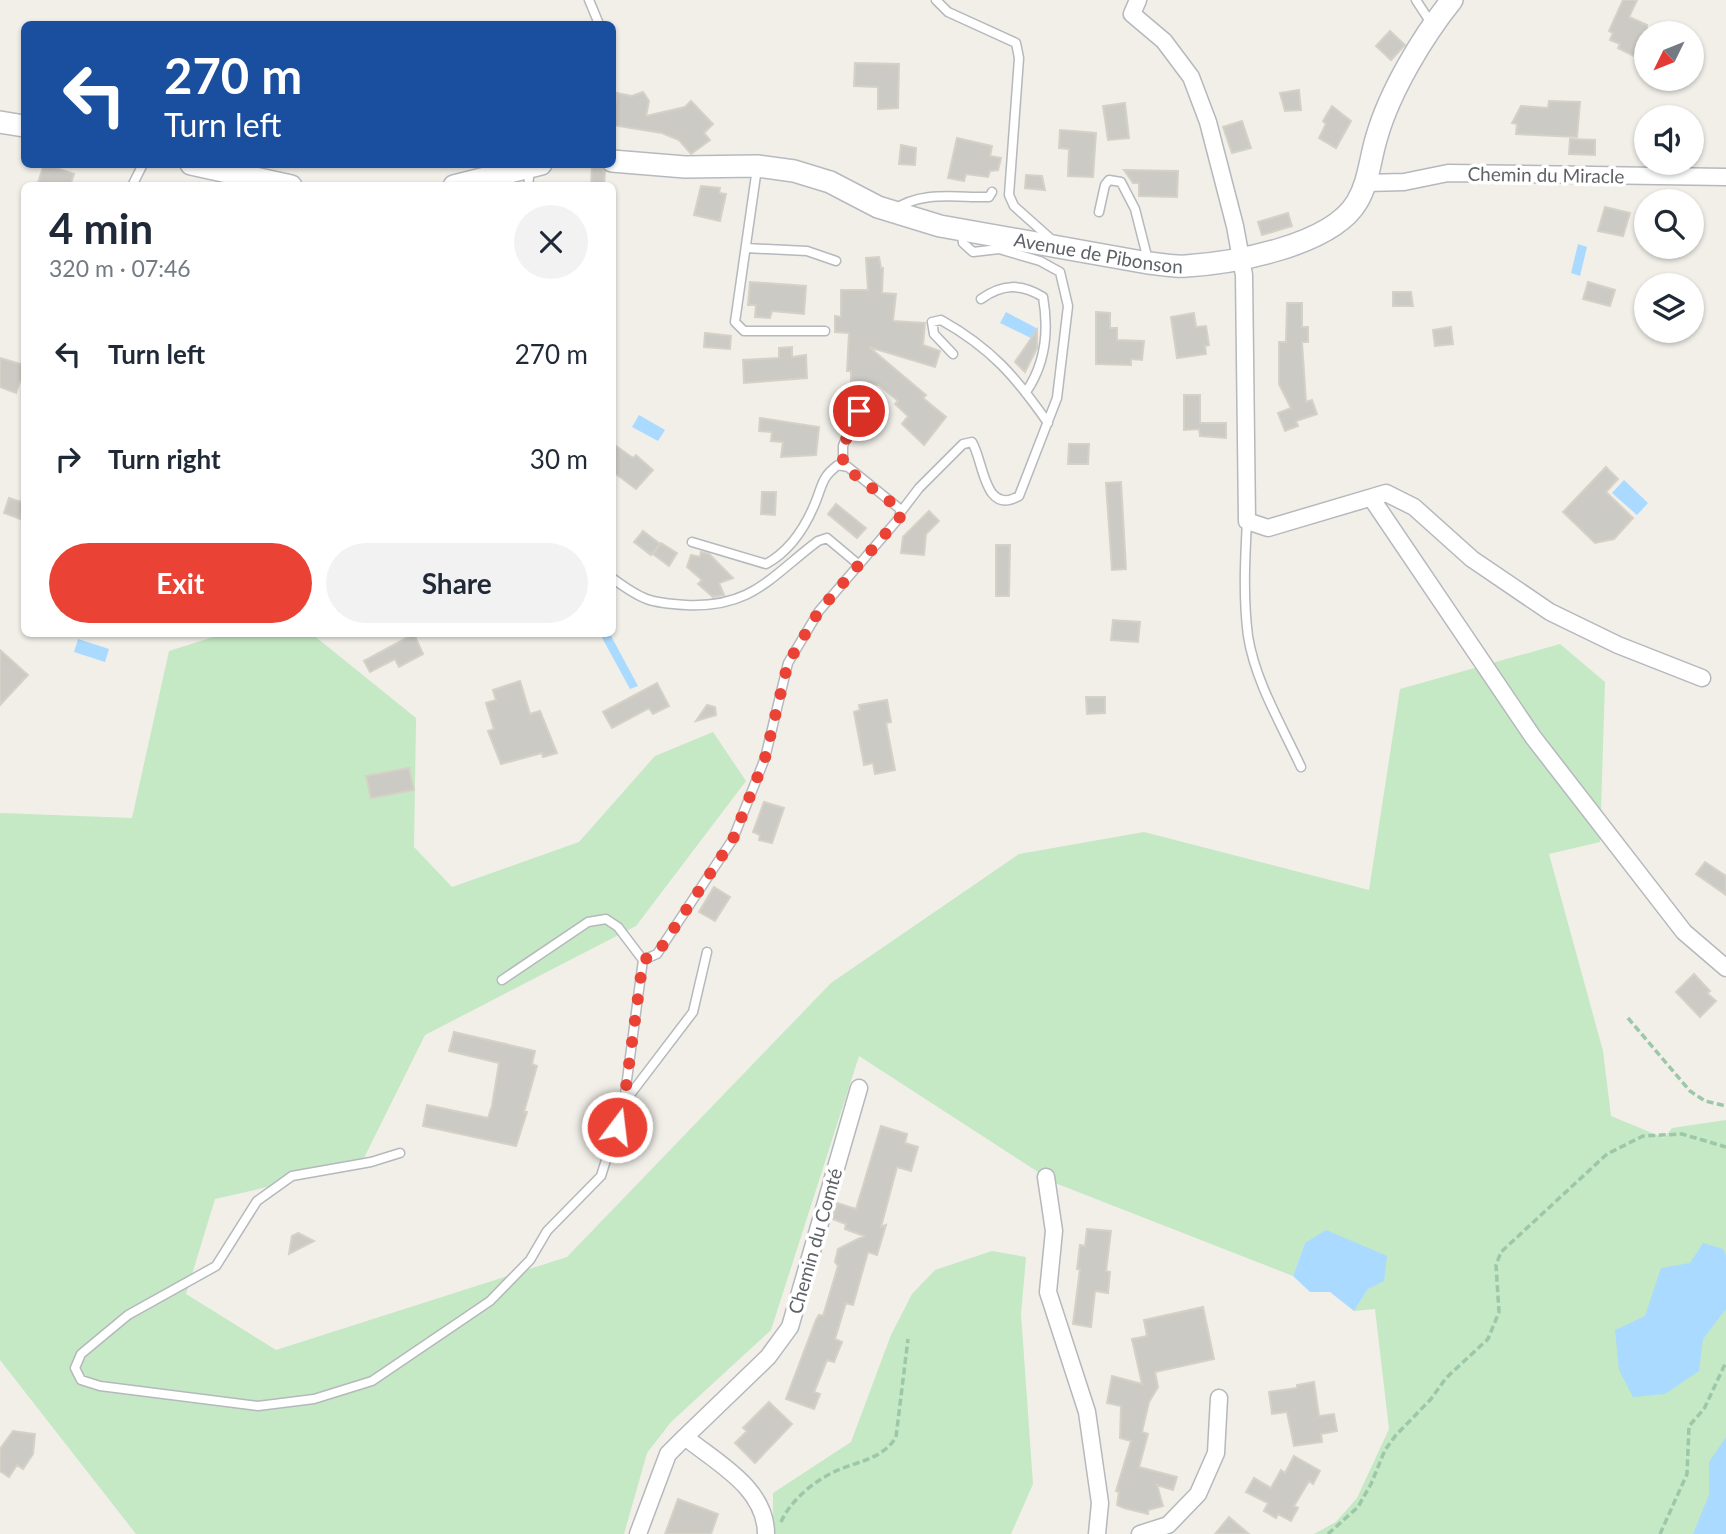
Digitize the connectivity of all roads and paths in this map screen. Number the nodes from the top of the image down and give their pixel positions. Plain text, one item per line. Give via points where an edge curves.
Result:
1 (589, 0) edge
2 (936, 0) edge
3 (1138, 0) edge
4 (1416, 0) edge
5 (1452, 0) edge
6 (598, 21) edge
7 (1433, 26) junction
8 (0, 122) edge
9 (21, 126) edge
10 (616, 161) edge
11 (757, 166) junction
12 (209, 168) edge
13 (533, 172) edge
14 (1726, 177) edge
15 (273, 182) edge
16 (477, 182) edge
17 (1366, 183) junction
18 (992, 192) dead end
19 (892, 211) junction
20 (1099, 212) dead end
21 (962, 230) junction
22 (746, 248) junction
23 (1062, 248) junction
24 (1241, 257) junction
25 (836, 261) dead end
26 (1148, 263) junction
27 (981, 299) dead end
28 (825, 331) dead end
29 (953, 354) dead end
30 (844, 392) dead end
31 (1026, 392) junction
32 (1048, 423) junction
33 (843, 466) junction
34 (1372, 499) junction
35 (900, 513) junction
36 (1247, 521) junction
37 (692, 542) dead end
38 (858, 564) junction
39 (616, 581) edge
40 (1702, 678) dead end
41 (1301, 767) dead end
42 (707, 952) dead end
43 (643, 960) junction
44 (1726, 968) edge
45 (502, 980) dead end
46 (1628, 1018) dead end
47 (859, 1088) dead end
48 (624, 1102) junction
49 (1726, 1106) edge
50 (1726, 1147) edge
51 (400, 1153) dead end
52 (1046, 1177) dead end
53 (908, 1339) dead end
54 (1726, 1362) edge
55 (1219, 1398) dead end
56 (685, 1437) junction
57 (638, 1534) edge
58 (766, 1534) edge
59 (783, 1534) edge
60 (1097, 1534) edge
61 (1140, 1534) edge
62 (1328, 1534) edge
63 (1660, 1534) edge

1 - 6 lane
2 - 23 lane via 948,12 1016,43 1019,58 1009,195 1014,206
3 - 24 street via 1132,14 1164,41 1191,77 1208,122
4 - 7 lane
5 - 7 street, Avenue de Pibonson
7 - 17 street, Avenue de Pibonson via 1378,134
8 - 9 street
10 - 11 street, Avenue de Pibonson
11 - 19 street, Avenue de Pibonson via 830,182
11 - 22 lane
12 - 15 street
13 - 16 street
14 - 17 street, Chemin du Miracle via 1448,173 1404,182
17 - 24 street, Avenue de Pibonson via 1343,220 1272,252
18 - 19 lane via 989,197 939,196 902,204
19 - 21 street, Avenue de Pibonson
20 - 26 lane via 1105,185 1109,180 1121,182 1135,209
21 - 23 street, Avenue de Pibonson
21 - 32 lane via 963,243 973,253 999,249 1060,272 1068,306 1057,398
22 - 25 lane via 807,251
22 - 28 lane via 735,322 744,331
23 - 26 street, Avenue de Pibonson
24 - 26 street, Avenue de Pibonson via 1183,267
24 - 36 street
27 - 31 lane via 1008,286 1043,297 1048,322 1040,372
29 - 31 lane via 934,334 932,322 941,320 965,334 1015,375
30 - 33 lane via 862,396 843,446
31 - 32 lane
32 - 35 lane via 1019,496 1009,501 990,493 972,442 963,444
33 - 35 lane
33 - 37 lane via 825,475 794,542 766,564
34 - 36 street via 1268,528
34 - 40 street via 1387,493 1414,506 1472,559 1550,612
34 - 44 street via 1533,737 1685,932
35 - 38 lane
36 - 41 lane via 1248,636 1255,664
38 - 39 lane via 827,538 746,595 717,606 651,603
38 - 43 lane via 819,611 788,663 765,758 733,839 657,954
42 - 48 lane via 693,1012
43 - 45 lane via 606,919 588,922
43 - 48 lane
46 - 49 path via 1690,1091
47 - 56 street, Chemin du Comté via 790,1327 768,1357
48 - 51 lane via 601,1176 547,1231 530,1260 490,1301 372,1381 314,1399 258,1406 100,1387 81,1380 75,1368 81,1354 128,1315 216,1266 257,1201 292,1176
50 - 62 path via 1682,1135 1643,1136 1607,1154 1501,1252 1496,1265 1499,1312 1488,1339 1396,1435 1358,1507
52 - 60 street via 1054,1231 1048,1292 1087,1412 1100,1503
53 - 59 path via 896,1437 889,1449 815,1483 787,1511 781,1522
54 - 63 path via 1704,1409 1689,1426 1687,1474
55 - 61 street via 1216,1453 1198,1494 1168,1525
56 - 57 street, Chemin du Comté via 668,1454
56 - 58 street via 756,1494

